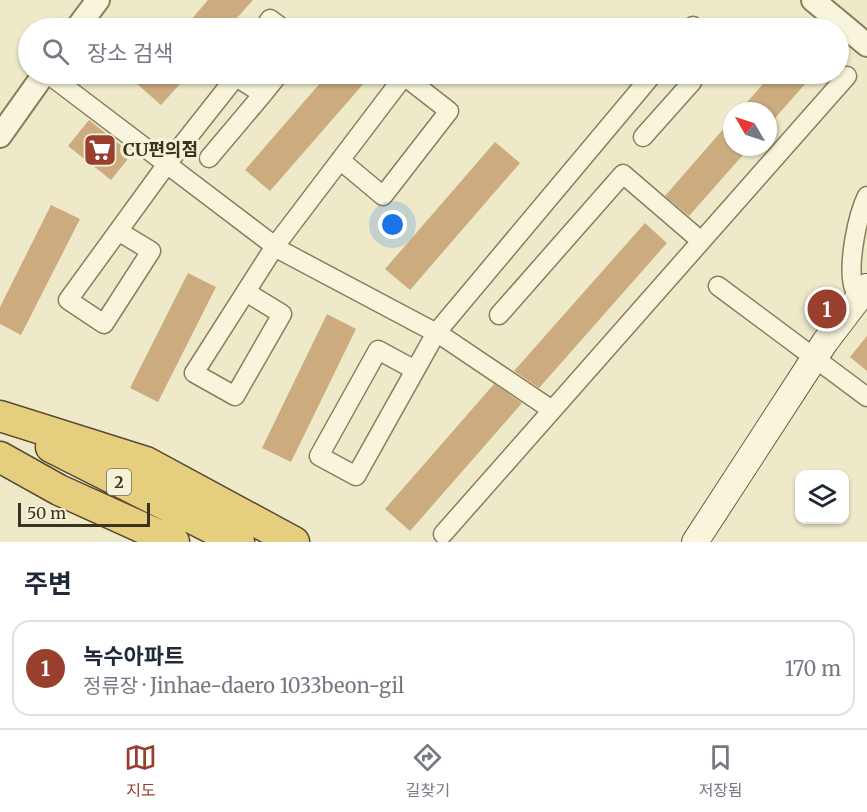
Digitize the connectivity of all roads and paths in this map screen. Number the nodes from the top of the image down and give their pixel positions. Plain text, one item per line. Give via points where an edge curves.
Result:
1 (98, 0) edge
2 (813, 0) edge
3 (84, 18) edge
4 (835, 18) edge
5 (849, 30) edge
6 (867, 45) edge
7 (39, 84) edge
8 (59, 84) edge
9 (230, 84) edge
10 (249, 84) edge
11 (271, 84) edge
12 (398, 84) edge
13 (414, 84) edge
14 (645, 84) edge
15 (685, 84) edge
16 (840, 84) edge
17 (263, 94) junction
18 (0, 136) edge
19 (643, 137) dead end
20 (209, 158) dead end
21 (339, 160) junction
22 (167, 164) junction
23 (867, 196) edge
24 (118, 231) junction
25 (701, 241) junction
26 (275, 246) junction
27 (718, 286) dead end
28 (246, 292) junction
29 (863, 292) edge
30 (499, 315) dead end
31 (436, 333) junction
32 (814, 357) junction
33 (415, 370) junction
34 (867, 397) edge
35 (552, 410) junction
36 (0, 416) edge
37 (0, 422) edge
38 (0, 457) edge
39 (60, 490) junction
40 (443, 534) dead end
41 (146, 542) edge
42 (174, 542) edge
43 (239, 542) edge
44 (294, 542) edge
45 (695, 542) edge

1 - 3 street
2 - 4 street
5 - 6 street
7 - 18 street
8 - 22 street
9 - 22 street
10 - 17 street
11 - 17 street
12 - 21 street
13 - 21 street via 449,111 383,196
14 - 31 street
15 - 19 street
16 - 25 street
17 - 20 street
21 - 26 street
22 - 24 street
22 - 26 street
23 - 29 street via 851,269 853,286
24 - 24 street via 68,300 104,324 151,251
25 - 30 street via 623,174
25 - 35 street
26 - 28 street
26 - 31 street
27 - 32 street
28 - 28 street via 194,373 235,396 282,314
29 - 32 main road
31 - 33 street
31 - 35 street
32 - 34 street
32 - 45 main road
33 - 33 street via 356,476 319,456 378,350
35 - 40 street
36 - 44 highway via 146,462
37 - 43 highway, 2
38 - 39 highway, 2
39 - 41 highway
39 - 42 highway, 2

